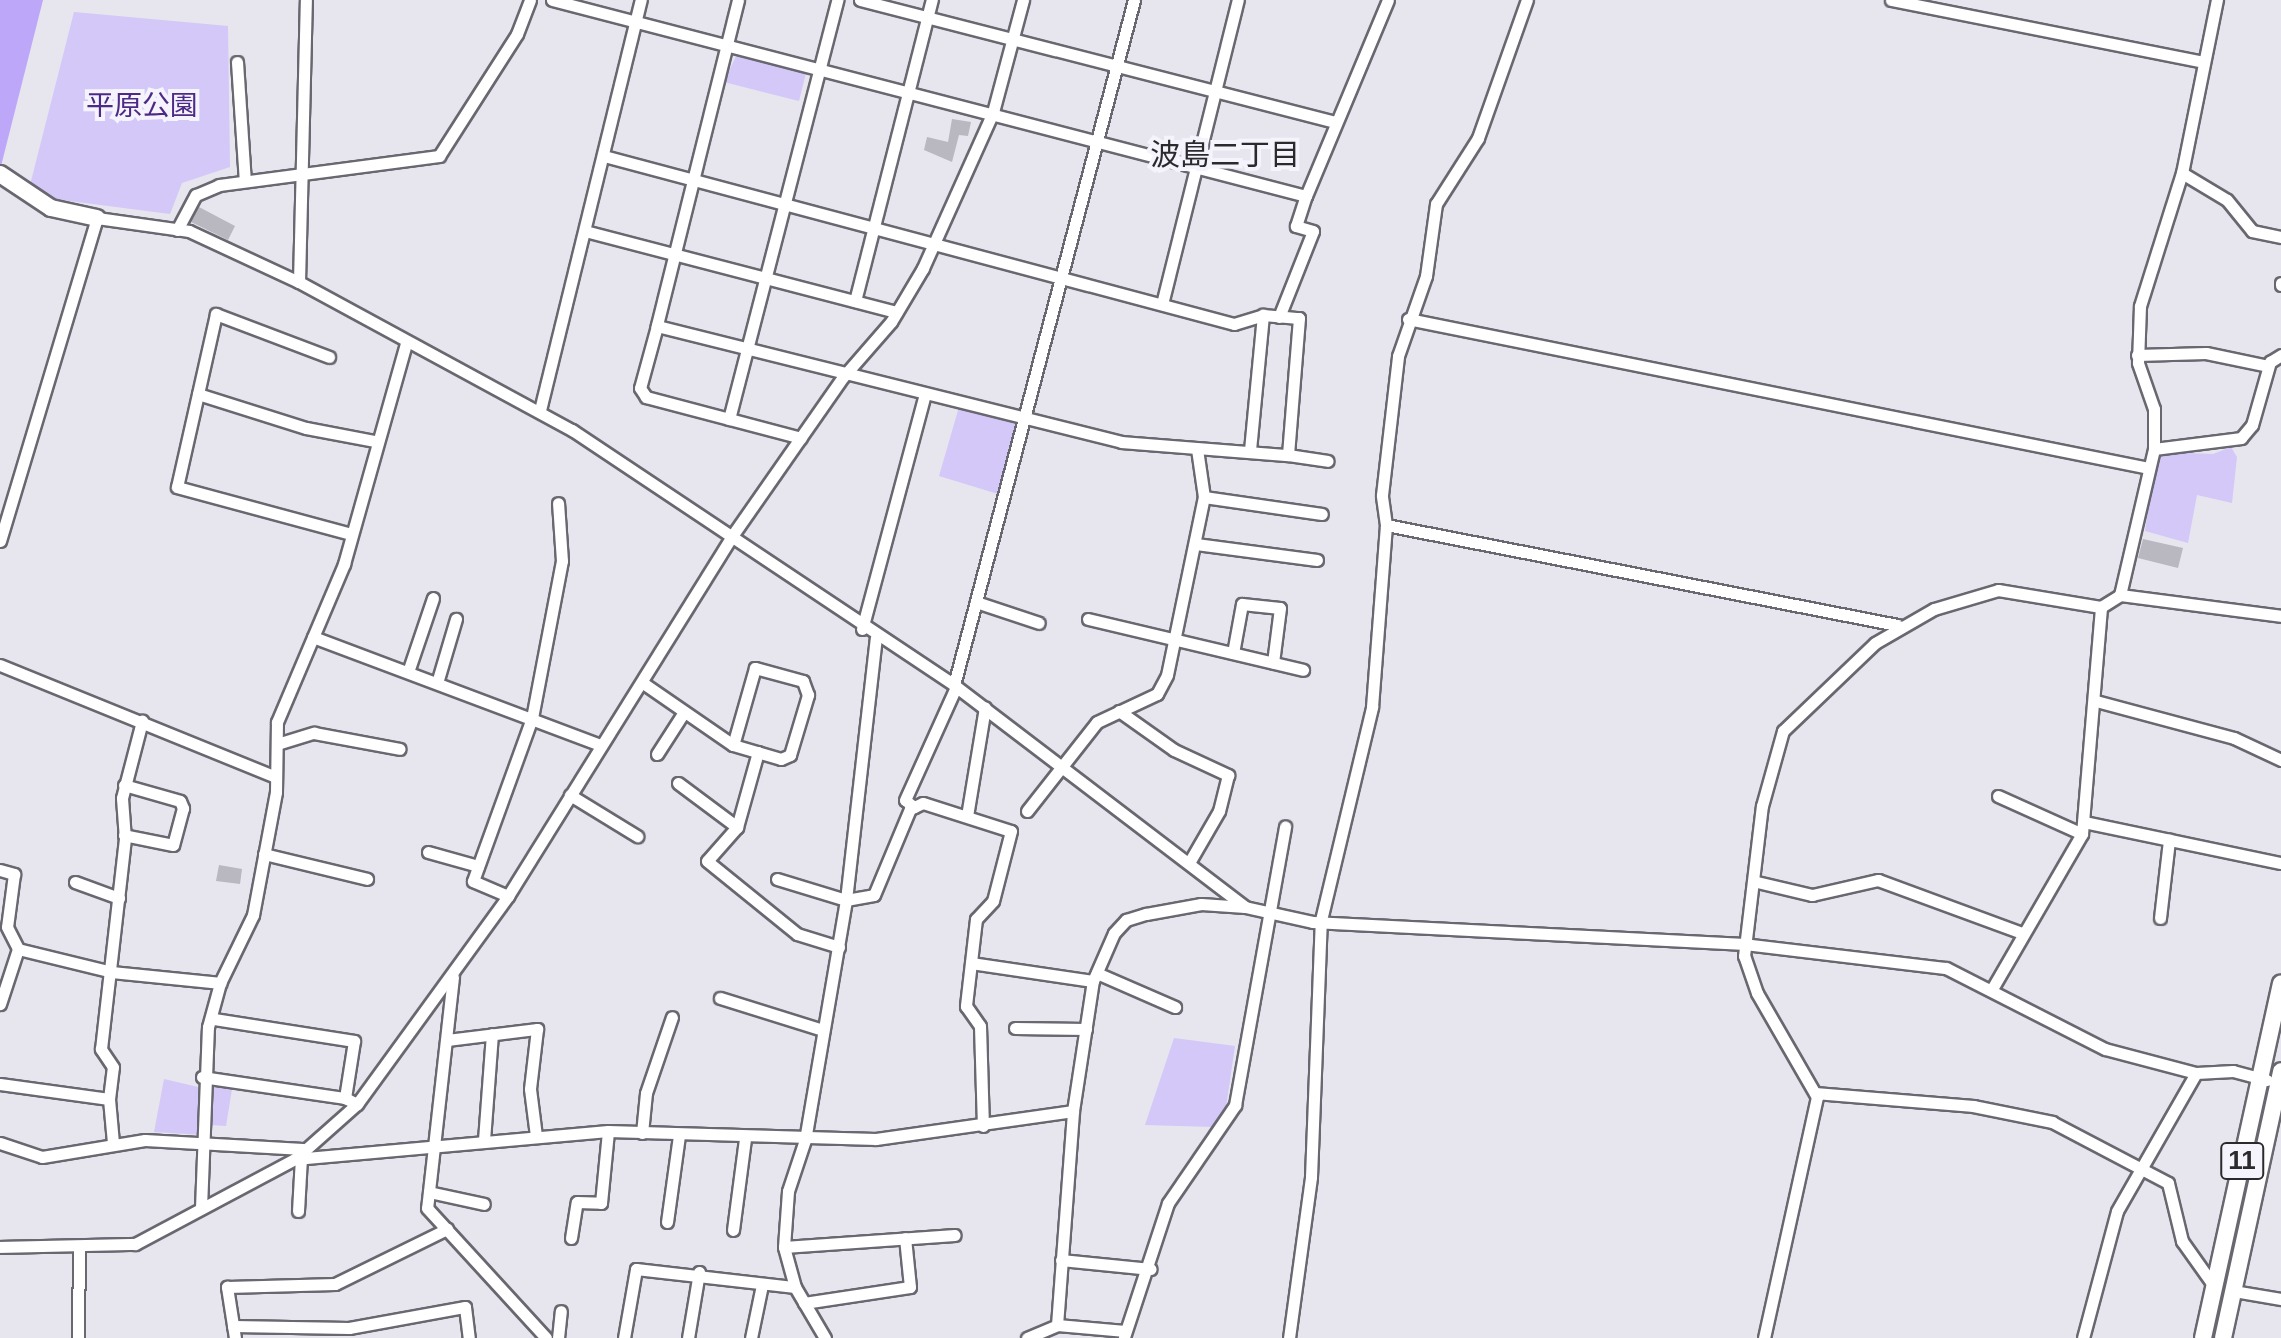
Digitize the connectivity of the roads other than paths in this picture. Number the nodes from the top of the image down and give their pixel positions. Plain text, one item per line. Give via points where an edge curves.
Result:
1 (306, 0) edge
2 (530, 0) edge
3 (552, 0) edge
4 (641, 0) edge
5 (738, 0) edge
6 (837, 0) edge
7 (860, 0) edge
8 (932, 0) edge
9 (1023, 0) edge
10 (1134, 0) edge
11 (1238, 0) edge
12 (1388, 0) edge
13 (1527, 0) edge
14 (1891, 0) edge
15 (2217, 0) edge
16 (928, 18) junction
17 (636, 19) junction
18 (1012, 39) junction
19 (727, 43) junction
20 (237, 62) dead end
21 (2203, 62) junction
22 (1117, 66) junction
23 (819, 68) junction
24 (909, 91) junction
25 (1216, 92) junction
26 (993, 112) junction
27 (1335, 122) junction
28 (1098, 141) junction
29 (604, 156) junction
30 (1197, 167) junction
31 (298, 173) junction
32 (2182, 173) junction
33 (0, 174) edge
34 (693, 180) junction
35 (245, 181) junction
36 (1306, 196) junction
37 (784, 202) junction
38 (97, 218) junction
39 (875, 225) junction
40 (177, 230) junction
41 (585, 231) junction
42 (2281, 237) edge
43 (936, 242) junction
44 (675, 254) junction
45 (1063, 276) junction
46 (765, 278) junction
47 (299, 282) junction
48 (855, 301) junction
49 (1162, 304) junction
50 (897, 312) junction
51 (1263, 315) junction
52 (1279, 317) junction
53 (1408, 319) junction
54 (657, 326) junction
55 (406, 344) junction
56 (746, 349) junction
57 (2137, 355) junction
58 (2281, 355) edge
59 (329, 357) dead end
60 (2268, 366) junction
61 (843, 377) junction
62 (198, 394) junction
63 (925, 394) junction
64 (540, 410) junction
65 (729, 419) junction
66 (1026, 420) junction
67 (801, 438) junction
68 (374, 441) junction
69 (1197, 449) junction
70 (2154, 449) junction
71 (1250, 450) junction
72 (1288, 455) junction
73 (1328, 461) dead end
74 (2148, 468) junction
75 (1204, 497) junction
76 (558, 503) dead end
77 (1322, 514) dead end
78 (1386, 525) junction
79 (351, 534) junction
80 (732, 536) junction
81 (0, 541) edge
82 (1196, 544) junction
83 (1317, 560) dead end
84 (2120, 595) junction
85 (433, 598) dead end
86 (976, 602) junction
87 (2101, 607) junction
88 (2281, 616) edge
89 (456, 619) dead end
90 (1088, 619) dead end
91 (1039, 623) dead end
92 (1897, 625) junction
93 (862, 629) junction
94 (313, 637) junction
95 (876, 638) junction
96 (1174, 639) junction
97 (1233, 653) junction
98 (1273, 663) junction
99 (0, 665) edge
100 (1303, 670) dead end
101 (408, 672) junction
102 (437, 683) junction
103 (643, 683) junction
104 (955, 686) junction
105 (2096, 701) junction
106 (985, 707) junction
107 (1119, 711) junction
108 (684, 712) junction
109 (532, 718) junction
110 (142, 721) junction
111 (277, 744) junction
112 (601, 745) junction
113 (733, 745) junction
114 (400, 749) dead end
115 (758, 752) junction
116 (657, 754) dead end
117 (2281, 760) edge
118 (1062, 762) junction
119 (274, 776) junction
120 (678, 783) dead end
121 (124, 785) junction
122 (570, 795) junction
123 (1998, 796) dead end
124 (914, 807) junction
125 (1027, 811) dead end
126 (967, 816) junction
127 (1285, 826) dead end
128 (737, 827) junction
129 (2083, 828) junction
130 (124, 835) junction
131 (637, 836) dead end
132 (2169, 840) junction
133 (428, 852) dead end
134 (264, 854) junction
135 (1190, 861) junction
136 (2281, 863) edge
137 (478, 866) junction
138 (0, 870) edge
139 (367, 879) dead end
140 (777, 879) dead end
141 (75, 882) dead end
142 (1757, 882) junction
143 (508, 896) junction
144 (119, 898) junction
145 (846, 900) junction
146 (1245, 907) junction
147 (1267, 914) junction
148 (2160, 918) dead end
149 (1321, 920) junction
150 (2022, 933) junction
151 (1744, 944) junction
152 (839, 947) junction
153 (18, 949) junction
154 (971, 963) junction
155 (112, 972) junction
156 (453, 976) junction
157 (1096, 978) junction
158 (220, 983) junction
159 (2281, 983) edge
160 (1992, 989) junction
161 (720, 998) dead end
162 (0, 1004) edge
163 (1175, 1007) dead end
164 (672, 1017) dead end
165 (214, 1019) junction
166 (1015, 1028) dead end
167 (1086, 1029) junction
168 (823, 1030) junction
169 (492, 1034) junction
170 (447, 1040) junction
171 (2196, 1073) junction
172 (202, 1077) junction
173 (2261, 1078) junction
174 (2280, 1079) edge
175 (0, 1084) edge
176 (1815, 1093) junction
177 (345, 1098) junction
178 (109, 1099) junction
179 (357, 1104) junction
180 (1073, 1111) junction
181 (983, 1126) junction
182 (608, 1131) junction
183 (642, 1133) junction
184 (679, 1135) junction
185 (536, 1136) junction
186 (745, 1139) junction
187 (208, 1140) junction
188 (484, 1140) junction
189 (805, 1140) junction
190 (0, 1143) edge
191 (113, 1143) junction
192 (435, 1147) junction
193 (300, 1155) junction
194 (2137, 1169) junction
195 (429, 1192) junction
196 (484, 1204) dead end
197 (201, 1208) junction
198 (298, 1211) dead end
199 (667, 1222) dead end
200 (447, 1229) junction
201 (733, 1230) dead end
202 (955, 1235) dead end
203 (571, 1238) dead end
204 (905, 1238) junction
205 (0, 1247) edge
206 (784, 1247) junction
207 (79, 1249) junction
208 (1061, 1260) junction
209 (1151, 1269) junction
210 (699, 1272) junction
211 (762, 1285) junction
212 (2214, 1286) junction
213 (795, 1287) junction
214 (2234, 1291) junction
215 (2281, 1299) edge
216 (804, 1303) junction
217 (561, 1311) dead end
218 (1057, 1325) junction
219 (234, 1332) edge
220 (1125, 1335) edge
221 (822, 1336) edge
222 (78, 1338) edge
223 (469, 1338) edge
224 (546, 1338) edge
225 (558, 1338) edge
226 (624, 1338) edge
227 (688, 1338) edge
228 (751, 1338) edge
229 (1027, 1338) edge
230 (1289, 1338) edge
231 (1764, 1338) edge
232 (2083, 1338) edge
233 (2203, 1338) edge
234 (2223, 1338) edge

1 - 31 street
2 - 31 street via 517,34 439,156 418,163
3 - 17 street
4 - 17 street
5 - 19 street
6 - 23 street
7 - 16 street
8 - 16 street
9 - 18 street
10 - 22 street
11 - 25 street
12 - 27 street
13 - 53 street via 1478,138 1436,204 1426,276
14 - 21 street
15 - 21 street
16 - 18 street
16 - 24 street
17 - 19 street
17 - 29 street
18 - 22 street
18 - 26 street
19 - 23 street
19 - 34 street
20 - 35 street
21 - 32 street
22 - 25 street
22 - 28 street
23 - 24 street
23 - 37 street
24 - 26 street
24 - 39 street
25 - 27 street
25 - 30 street
26 - 28 street
26 - 43 street
27 - 36 street
28 - 30 street
28 - 45 street
29 - 34 street
29 - 41 street
30 - 36 street
30 - 49 street
31 - 35 street
31 - 47 street
32 - 42 street via 2227,200 2252,231
32 - 57 street via 2150,259
33 - 38 main road via 51,208
34 - 37 street
34 - 44 street
35 - 40 street via 196,195
36 - 52 street via 1296,226 1313,231
37 - 39 street
37 - 46 street
38 - 40 street
38 - 81 street
39 - 43 street
39 - 48 street
40 - 47 street
41 - 44 street
41 - 64 street
43 - 45 street
43 - 50 street
44 - 46 street
44 - 54 street
45 - 49 street
45 - 66 street
46 - 48 street
46 - 56 street
47 - 55 street
48 - 50 street
49 - 51 street via 1234,324
50 - 61 street
51 - 52 street
51 - 71 street
52 - 72 street via 1299,318
53 - 74 street
53 - 78 street via 1382,495
54 - 56 street
54 - 65 street via 640,388 646,397
55 - 64 street
55 - 68 street
56 - 61 street
56 - 65 street
57 - 60 street via 2206,353
57 - 70 street via 2154,409
58 - 60 street
59 - 62 street via 216,314
60 - 70 street via 2252,425 2241,438
61 - 63 street
61 - 67 street
62 - 68 street via 306,428
62 - 79 street via 177,487
63 - 66 street
63 - 93 street
64 - 80 street
65 - 67 street
66 - 69 street via 1121,442
66 - 86 street
67 - 80 street
68 - 79 street
69 - 71 street
69 - 75 street
70 - 74 street
71 - 72 street
72 - 73 street
74 - 84 street
75 - 77 street
75 - 82 street
76 - 109 street via 562,561
78 - 92 street
78 - 149 street via 1368,734
79 - 94 street
80 - 93 street
80 - 103 street
82 - 83 street
82 - 96 street
84 - 87 street
84 - 88 street
85 - 101 street
86 - 91 street
86 - 104 street
87 - 92 street via 1998,590
87 - 105 street
89 - 102 street
90 - 96 street
92 - 142 street via 1783,731 1762,806
93 - 95 street
94 - 101 street
94 - 111 street via 290,685
95 - 104 street
95 - 145 street
96 - 97 street
96 - 107 street via 1157,694
97 - 98 street
97 - 98 street via 1242,604 1280,608
98 - 100 street
99 - 110 street
101 - 102 street
102 - 109 street
103 - 108 street
103 - 112 street
104 - 106 street
104 - 124 street via 905,800
105 - 117 street via 2234,738
105 - 129 street
106 - 118 street
106 - 126 street
107 - 118 street via 1097,722
107 - 135 street via 1174,750 1228,775 1219,811
108 - 113 street
108 - 116 street
109 - 112 street
109 - 137 street
110 - 119 street
110 - 121 street
111 - 114 street via 314,733
111 - 119 street
112 - 122 street
113 - 115 street
113 - 115 street via 755,668 803,681 808,695 790,755 781,759
115 - 128 street
118 - 125 street
118 - 135 street
119 - 134 street
120 - 128 street
121 - 130 street
121 - 130 street via 180,801 183,808 173,845
122 - 131 street
122 - 143 street
123 - 129 street
124 - 126 street via 923,803
124 - 145 street via 874,895
126 - 154 street via 1011,831 993,901 976,919
127 - 147 street
128 - 152 street via 707,861 797,934
129 - 132 street
129 - 150 street
130 - 144 street
132 - 136 street
132 - 148 street
133 - 137 street
134 - 139 street
134 - 158 street via 253,915
135 - 146 street
137 - 143 street via 473,881
138 - 153 street via 14,874 7,927
140 - 145 street
141 - 144 street
142 - 150 street via 1812,895 1878,880
142 - 151 street
143 - 156 street
144 - 155 street
145 - 152 street
146 - 147 street
146 - 157 street via 1201,904 1126,920 1105,946
147 - 149 street
147 - 209 street via 1235,1105 1173,1194
149 - 151 street
149 - 230 street via 1311,1177
150 - 160 street
151 - 160 street via 1946,968
151 - 176 street via 1757,993
152 - 168 street
153 - 155 street
153 - 162 street
154 - 157 street
154 - 181 street via 966,1006 980,1026
155 - 158 street
155 - 178 street via 101,1049 113,1067
156 - 170 street
156 - 179 street
157 - 163 street
157 - 167 street
158 - 165 street
159 - 173 main road, 11
160 - 171 street via 2105,1049
161 - 168 street
164 - 183 street via 646,1093
165 - 172 street
165 - 177 street via 354,1041
166 - 167 street
167 - 180 street
168 - 189 street
169 - 170 street
169 - 185 street via 537,1029 530,1089
169 - 188 street
170 - 192 street
171 - 173 street via 2222,1070
171 - 194 street
172 - 177 street
172 - 187 street
173 - 174 street
173 - 212 main road, 11
174 - 214 main road, 11
175 - 178 street
176 - 194 street via 2036,1115
176 - 231 street
177 - 179 street
178 - 191 street
179 - 193 street
180 - 181 street
180 - 208 street
181 - 189 street
182 - 183 street
182 - 185 street
182 - 203 street via 601,1203 577,1202
183 - 184 street
184 - 186 street
184 - 199 street
185 - 188 street
186 - 189 street
186 - 201 street
187 - 191 street
187 - 193 street
187 - 197 street
188 - 192 street
189 - 206 street via 788,1191
190 - 191 street via 42,1157
192 - 193 street
192 - 195 street
193 - 197 street
193 - 198 street
194 - 212 street via 2168,1183 2182,1241
194 - 232 street via 2103,1254
195 - 196 street
195 - 200 street via 427,1208
197 - 207 street via 135,1244
200 - 219 street via 335,1284 227,1287
200 - 224 street
202 - 204 street
204 - 206 street
204 - 216 street via 910,1287
205 - 207 street
206 - 213 street
207 - 222 street
208 - 209 street
208 - 218 street
209 - 220 street
210 - 211 street
210 - 226 street via 636,1269
210 - 227 street
211 - 213 street
211 - 228 street
212 - 233 main road, 11
213 - 216 street
214 - 215 street
214 - 234 main road, 11
216 - 221 street
217 - 225 street
218 - 220 street
218 - 229 street
219 - 223 street via 349,1328 465,1307

